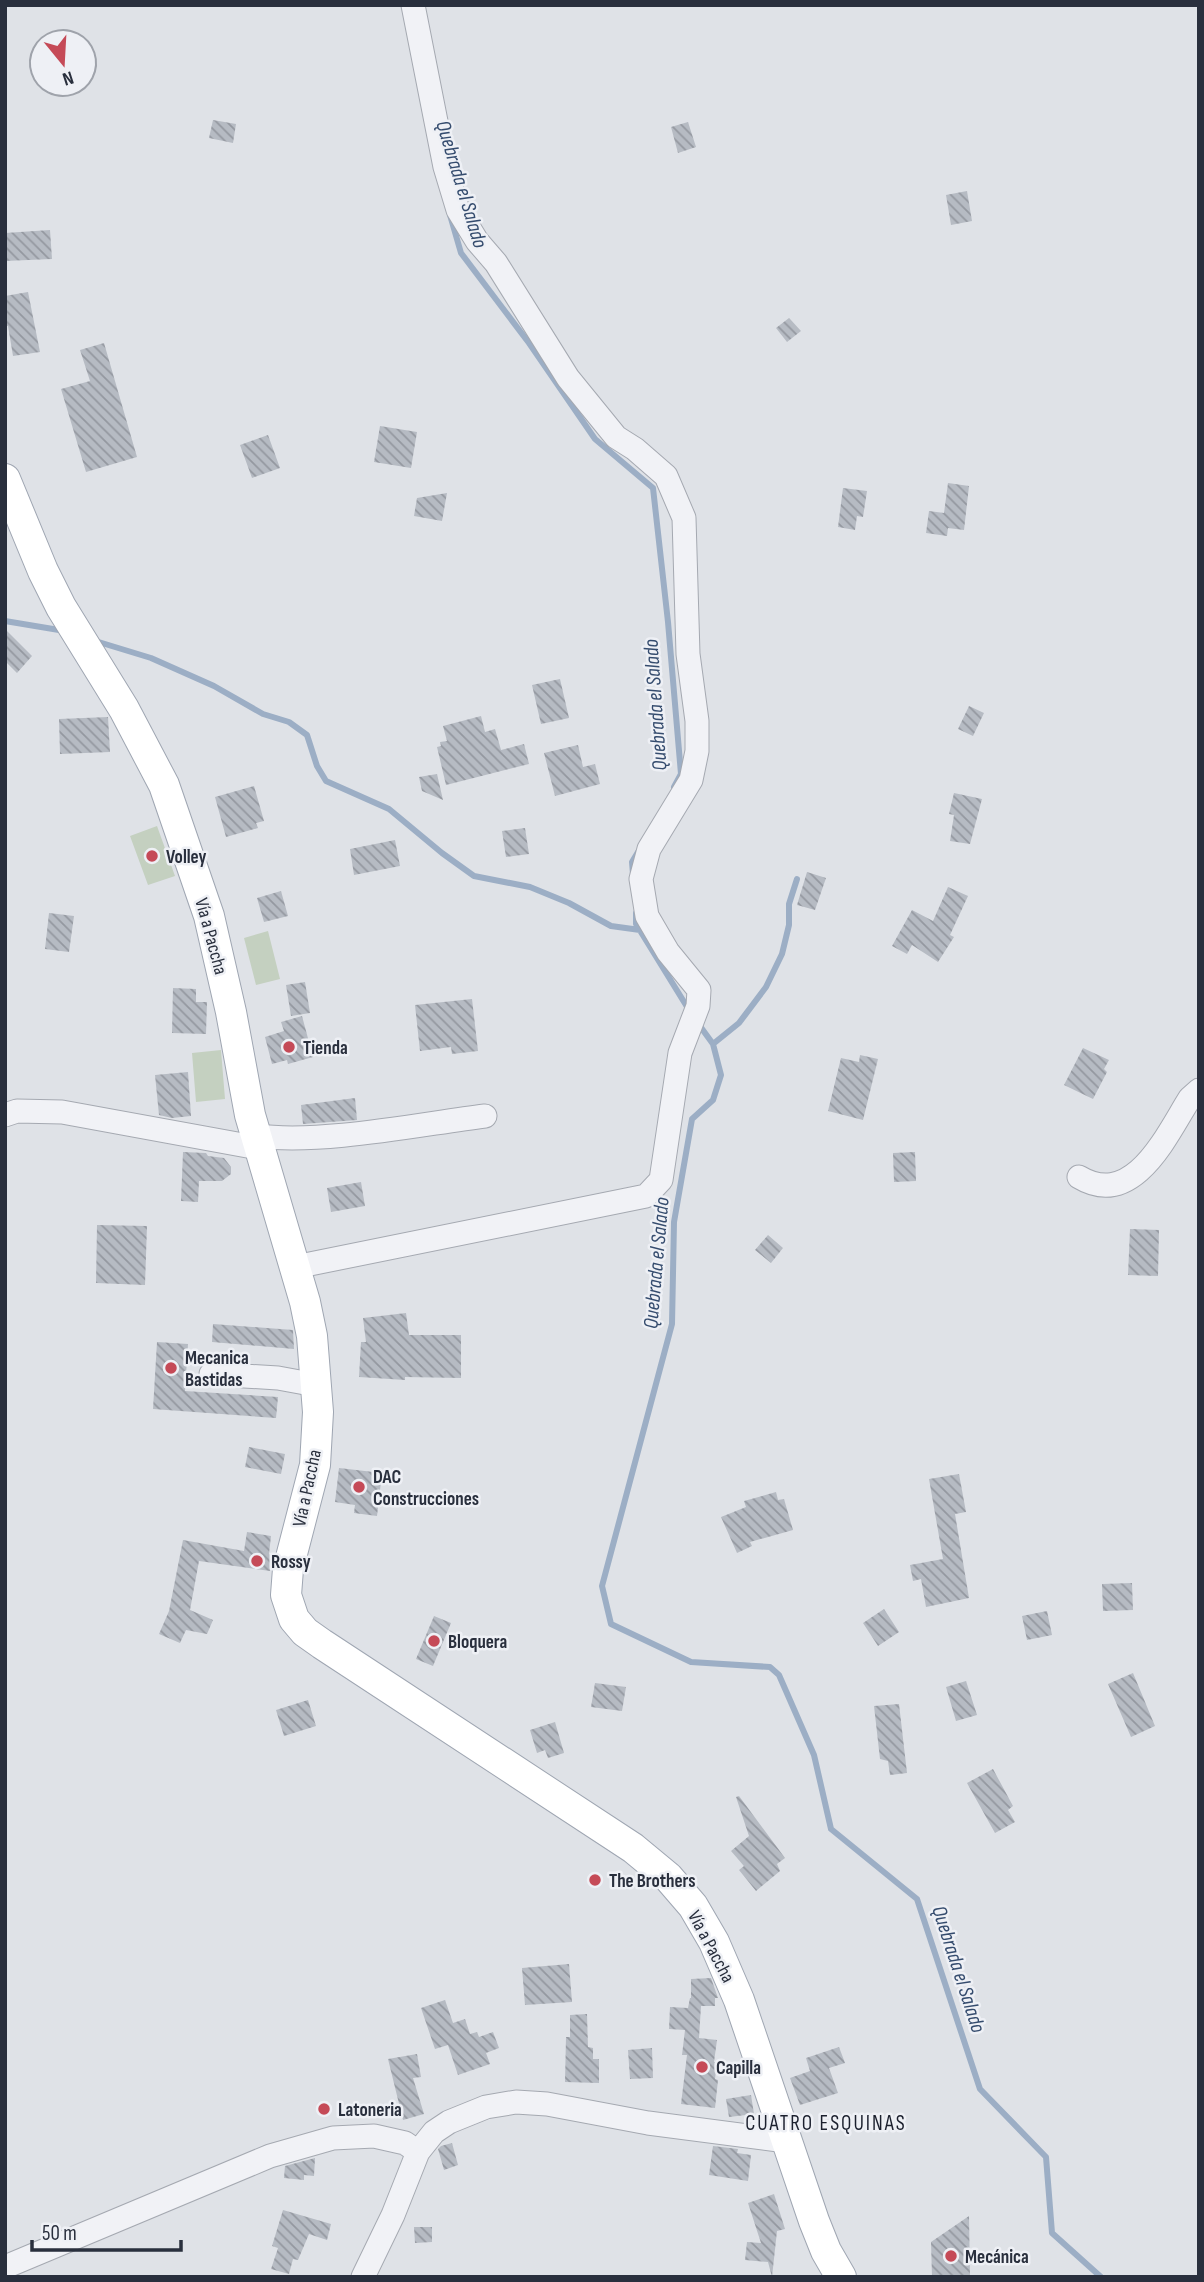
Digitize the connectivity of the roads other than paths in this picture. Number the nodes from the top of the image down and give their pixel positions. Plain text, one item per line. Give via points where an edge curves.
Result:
1 (413, 5) edge
2 (5, 479) edge
3 (1199, 1090) edge
4 (5, 1115) edge
5 (485, 1115) dead end
6 (257, 1142) junction
7 (1079, 1177) dead end
8 (295, 1267) junction
9 (211, 1374) dead end
10 (317, 1385) junction
11 (786, 2141) junction
12 (418, 2152) junction
13 (5, 2267) edge
14 (363, 2277) edge
15 (841, 2277) edge

1 - 8 street via 458,210 568,378 616,437 666,476 684,518 688,654 698,751 691,780 649,849 641,879 647,916 668,952 699,990 698,1006 680,1053 661,1180 646,1196
2 - 6 main road, Vía a Paccha via 43,571 164,785 209,916
3 - 7 street via 1144,1168 1131,1179 1110,1185
4 - 6 street via 62,1112
5 - 6 street
6 - 8 main road, Vía a Paccha
8 - 10 main road, Vía a Paccha via 312,1336
9 - 10 street
10 - 11 main road, Vía a Paccha via 315,1465 288,1569 286,1595 294,1619 322,1644 591,1819 668,1877 693,1906 729,1973
11 - 12 street via 516,2102 486,2107 450,2122 434,2132
11 - 15 main road, Vía a Paccha via 826,2251
12 - 13 street via 405,2143 374,2136 320,2141 270,2156
12 - 14 street

